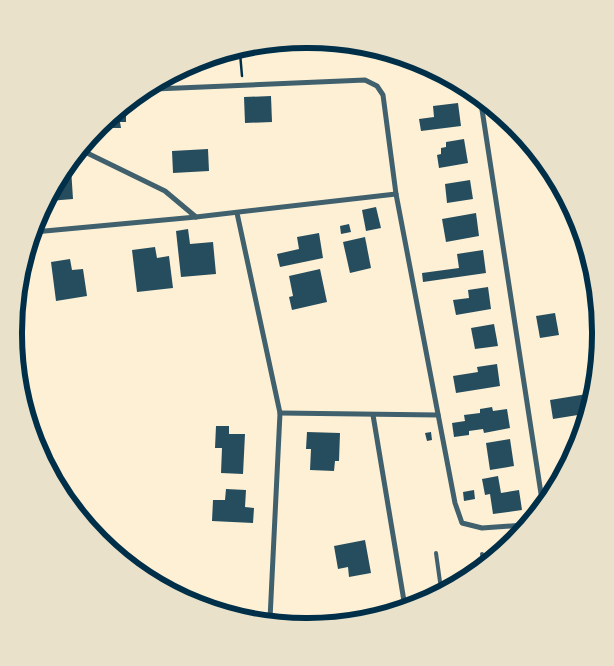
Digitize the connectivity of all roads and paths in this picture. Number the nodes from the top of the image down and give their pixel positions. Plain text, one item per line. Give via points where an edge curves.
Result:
1 (240, 56) edge
2 (242, 85) junction
3 (164, 88) edge
4 (482, 108) edge
5 (87, 153) edge
6 (396, 194) junction
7 (237, 213) junction
8 (196, 217) junction
9 (42, 231) edge
10 (280, 414) junction
11 (373, 415) junction
12 (438, 416) junction
13 (541, 495) edge
14 (516, 526) edge
15 (436, 553) dead end
16 (482, 554) dead end
17 (482, 557) edge
18 (440, 584) edge
19 (404, 600) edge
20 (270, 615) edge

1 - 2 path
2 - 3 street
2 - 6 street via 365,80 377,86 383,95
4 - 13 street
5 - 8 street via 164,191
6 - 7 street
6 - 12 street
7 - 8 street
7 - 10 street
8 - 9 street
10 - 11 street
10 - 20 street
11 - 12 street
11 - 19 street
12 - 14 street via 455,504 462,523 482,528
15 - 18 lane
16 - 17 lane

